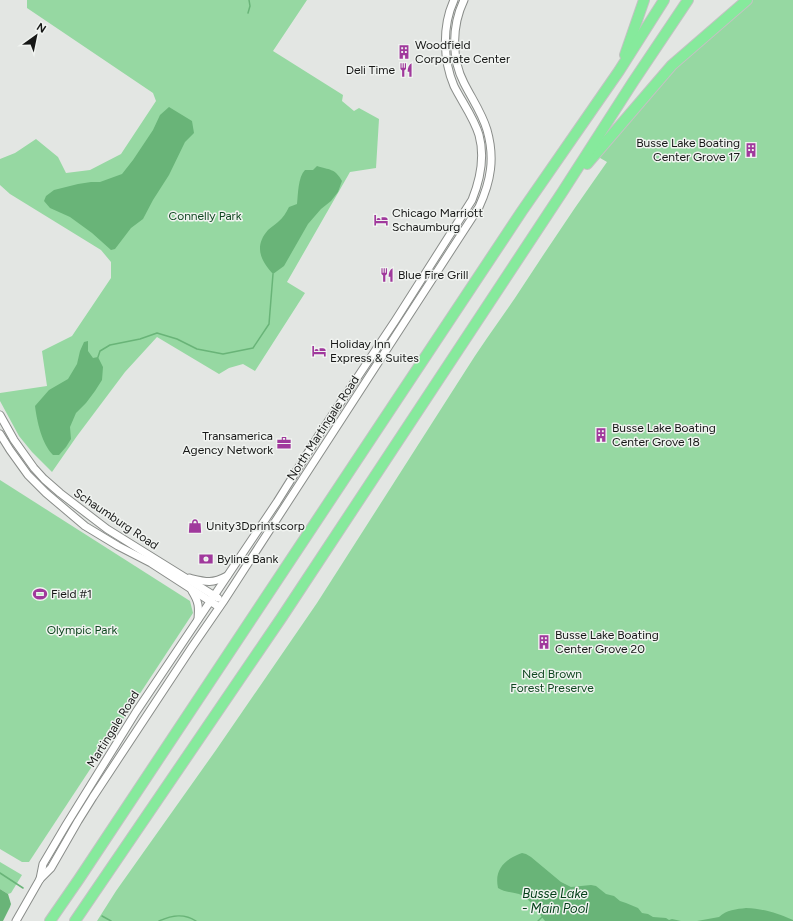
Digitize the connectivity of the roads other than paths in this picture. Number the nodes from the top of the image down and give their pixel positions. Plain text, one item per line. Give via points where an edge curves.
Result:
1 (454, 0) edge
2 (464, 0) edge
3 (644, 0) edge
4 (664, 0) edge
5 (688, 0) edge
6 (747, 0) edge
7 (619, 71) junction
8 (564, 191) junction
9 (0, 416) edge
10 (0, 434) edge
11 (228, 576) junction
12 (183, 577) junction
13 (189, 588) junction
14 (212, 599) junction
15 (221, 605) junction
16 (198, 620) junction
17 (40, 879) junction
18 (16, 921) edge
19 (50, 921) edge
20 (75, 921) edge

1 - 11 street, North Martingale Road via 448,17 445,48 454,85 479,135 482,155 477,189
2 - 15 street, North Martingale Road via 455,31 456,57 463,81 487,131 491,170 484,197
3 - 7 highway
4 - 7 highway
5 - 8 highway
6 - 8 highway via 672,65
7 - 19 highway via 522,211
8 - 20 highway via 282,617
9 - 12 street, Schaumburg Road via 14,440 44,479 107,529
10 - 13 street, Schaumburg Road via 28,475 75,518
11 - 12 street via 214,582
11 - 14 street, North Martingale Road
12 - 14 street, Schaumburg Road
13 - 14 street, Schaumburg Road
13 - 16 street via 199,604
14 - 15 street, Schaumburg Road
14 - 16 street, Martingale Road
15 - 17 street, Martingale Road via 93,797 51,868
16 - 17 street, Martingale Road via 80,801 43,864
17 - 18 street, Martingale Road

